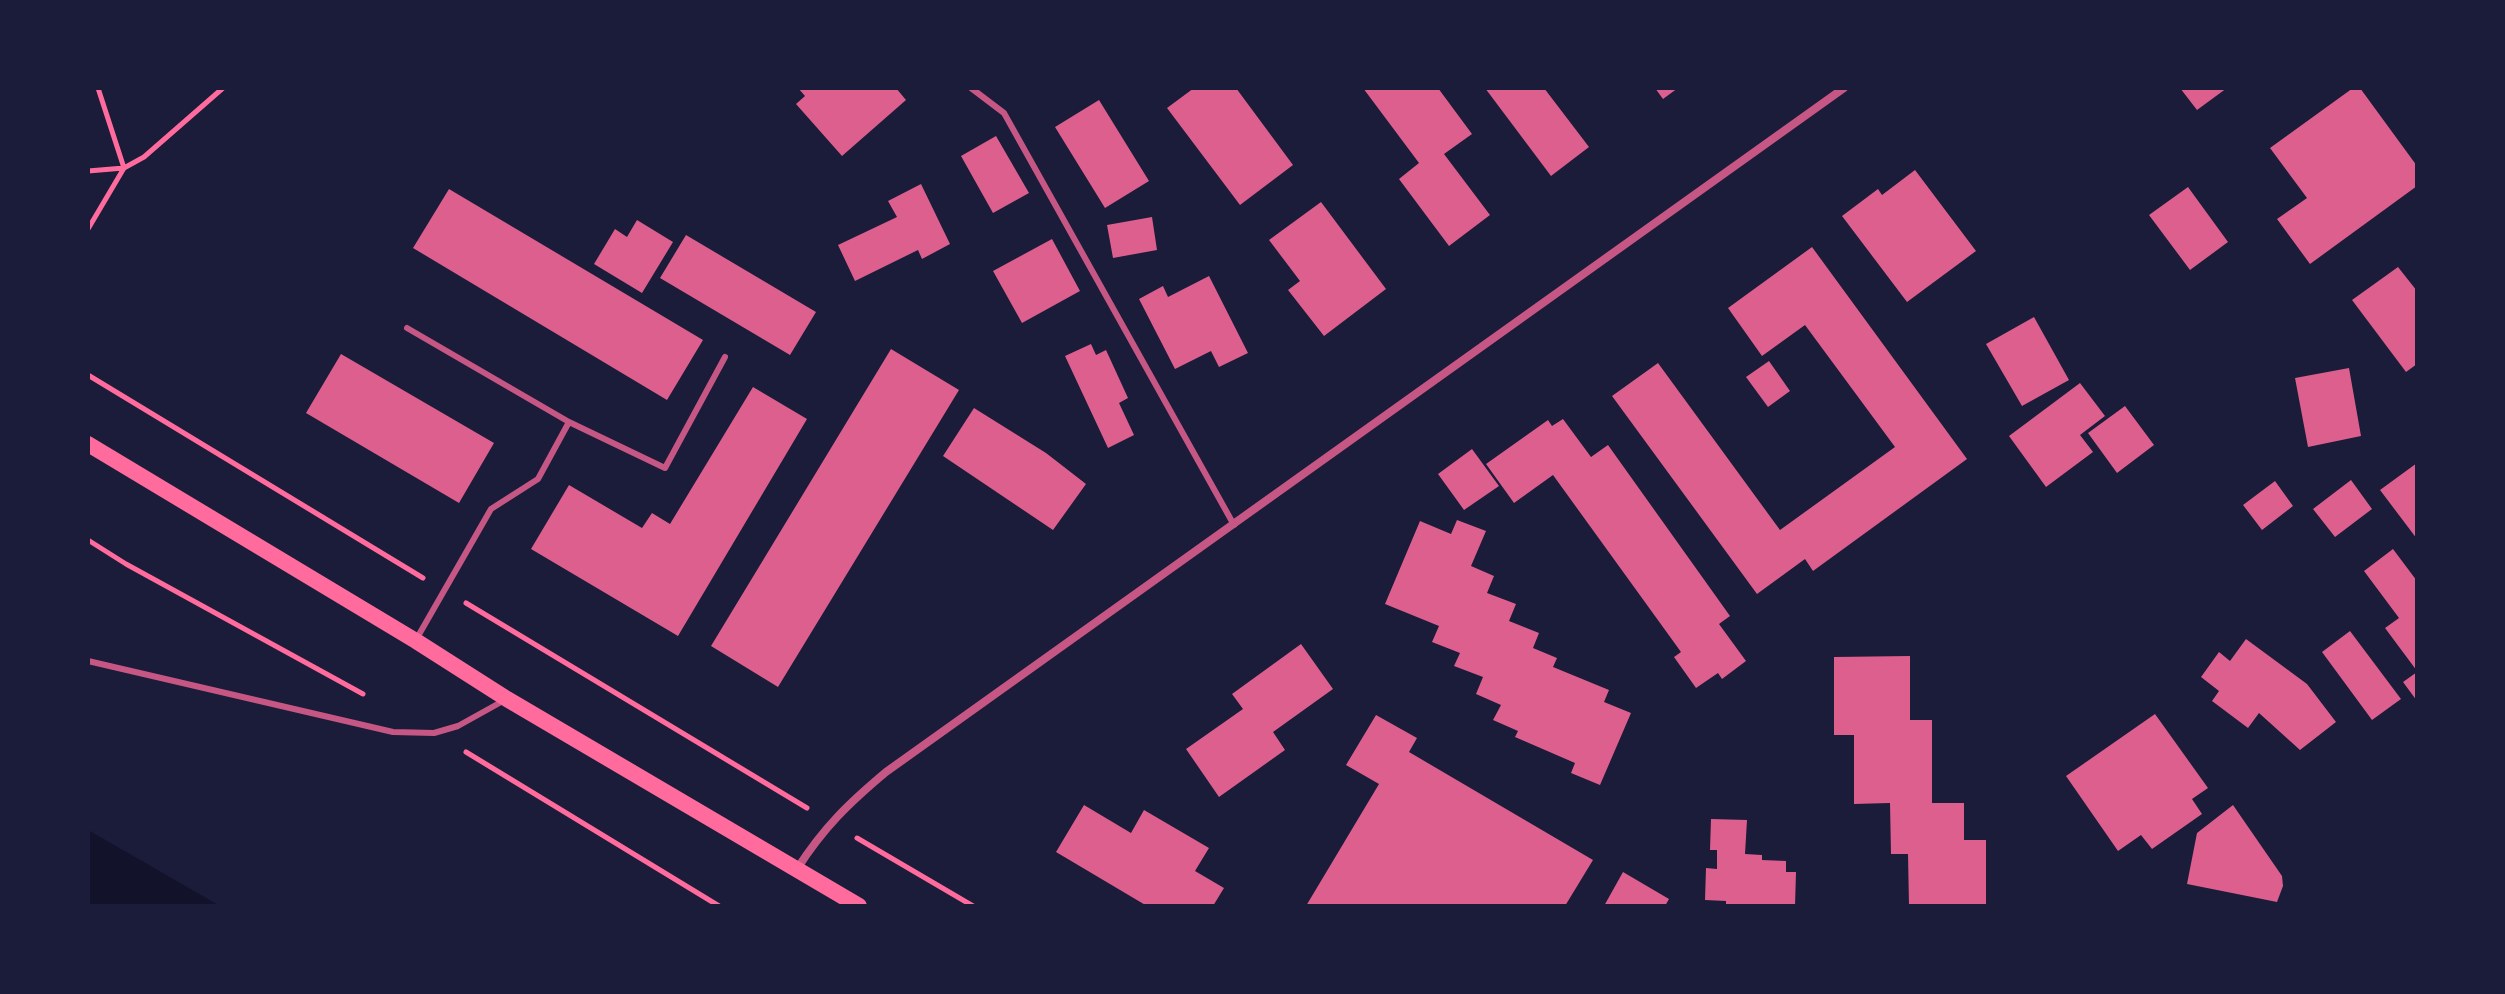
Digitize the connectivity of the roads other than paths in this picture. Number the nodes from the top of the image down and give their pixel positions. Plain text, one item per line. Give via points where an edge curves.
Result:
1 (971, 88) edge
2 (1844, 88) edge
3 (407, 328) dead end
4 (725, 357) dead end
5 (569, 422) junction
6 (88, 444) edge
7 (1234, 525) junction
8 (416, 641) junction
9 (88, 661) edge
10 (507, 699) junction
11 (797, 869) junction
12 (859, 906) edge

1 - 7 lane via 1004,113
2 - 7 street
3 - 5 lane
4 - 5 lane via 665,468
5 - 8 lane via 538,479 491,509
6 - 8 main road
7 - 11 street via 886,772 819,834
8 - 10 main road
9 - 10 lane via 393,732 434,733
10 - 11 main road
11 - 12 main road

